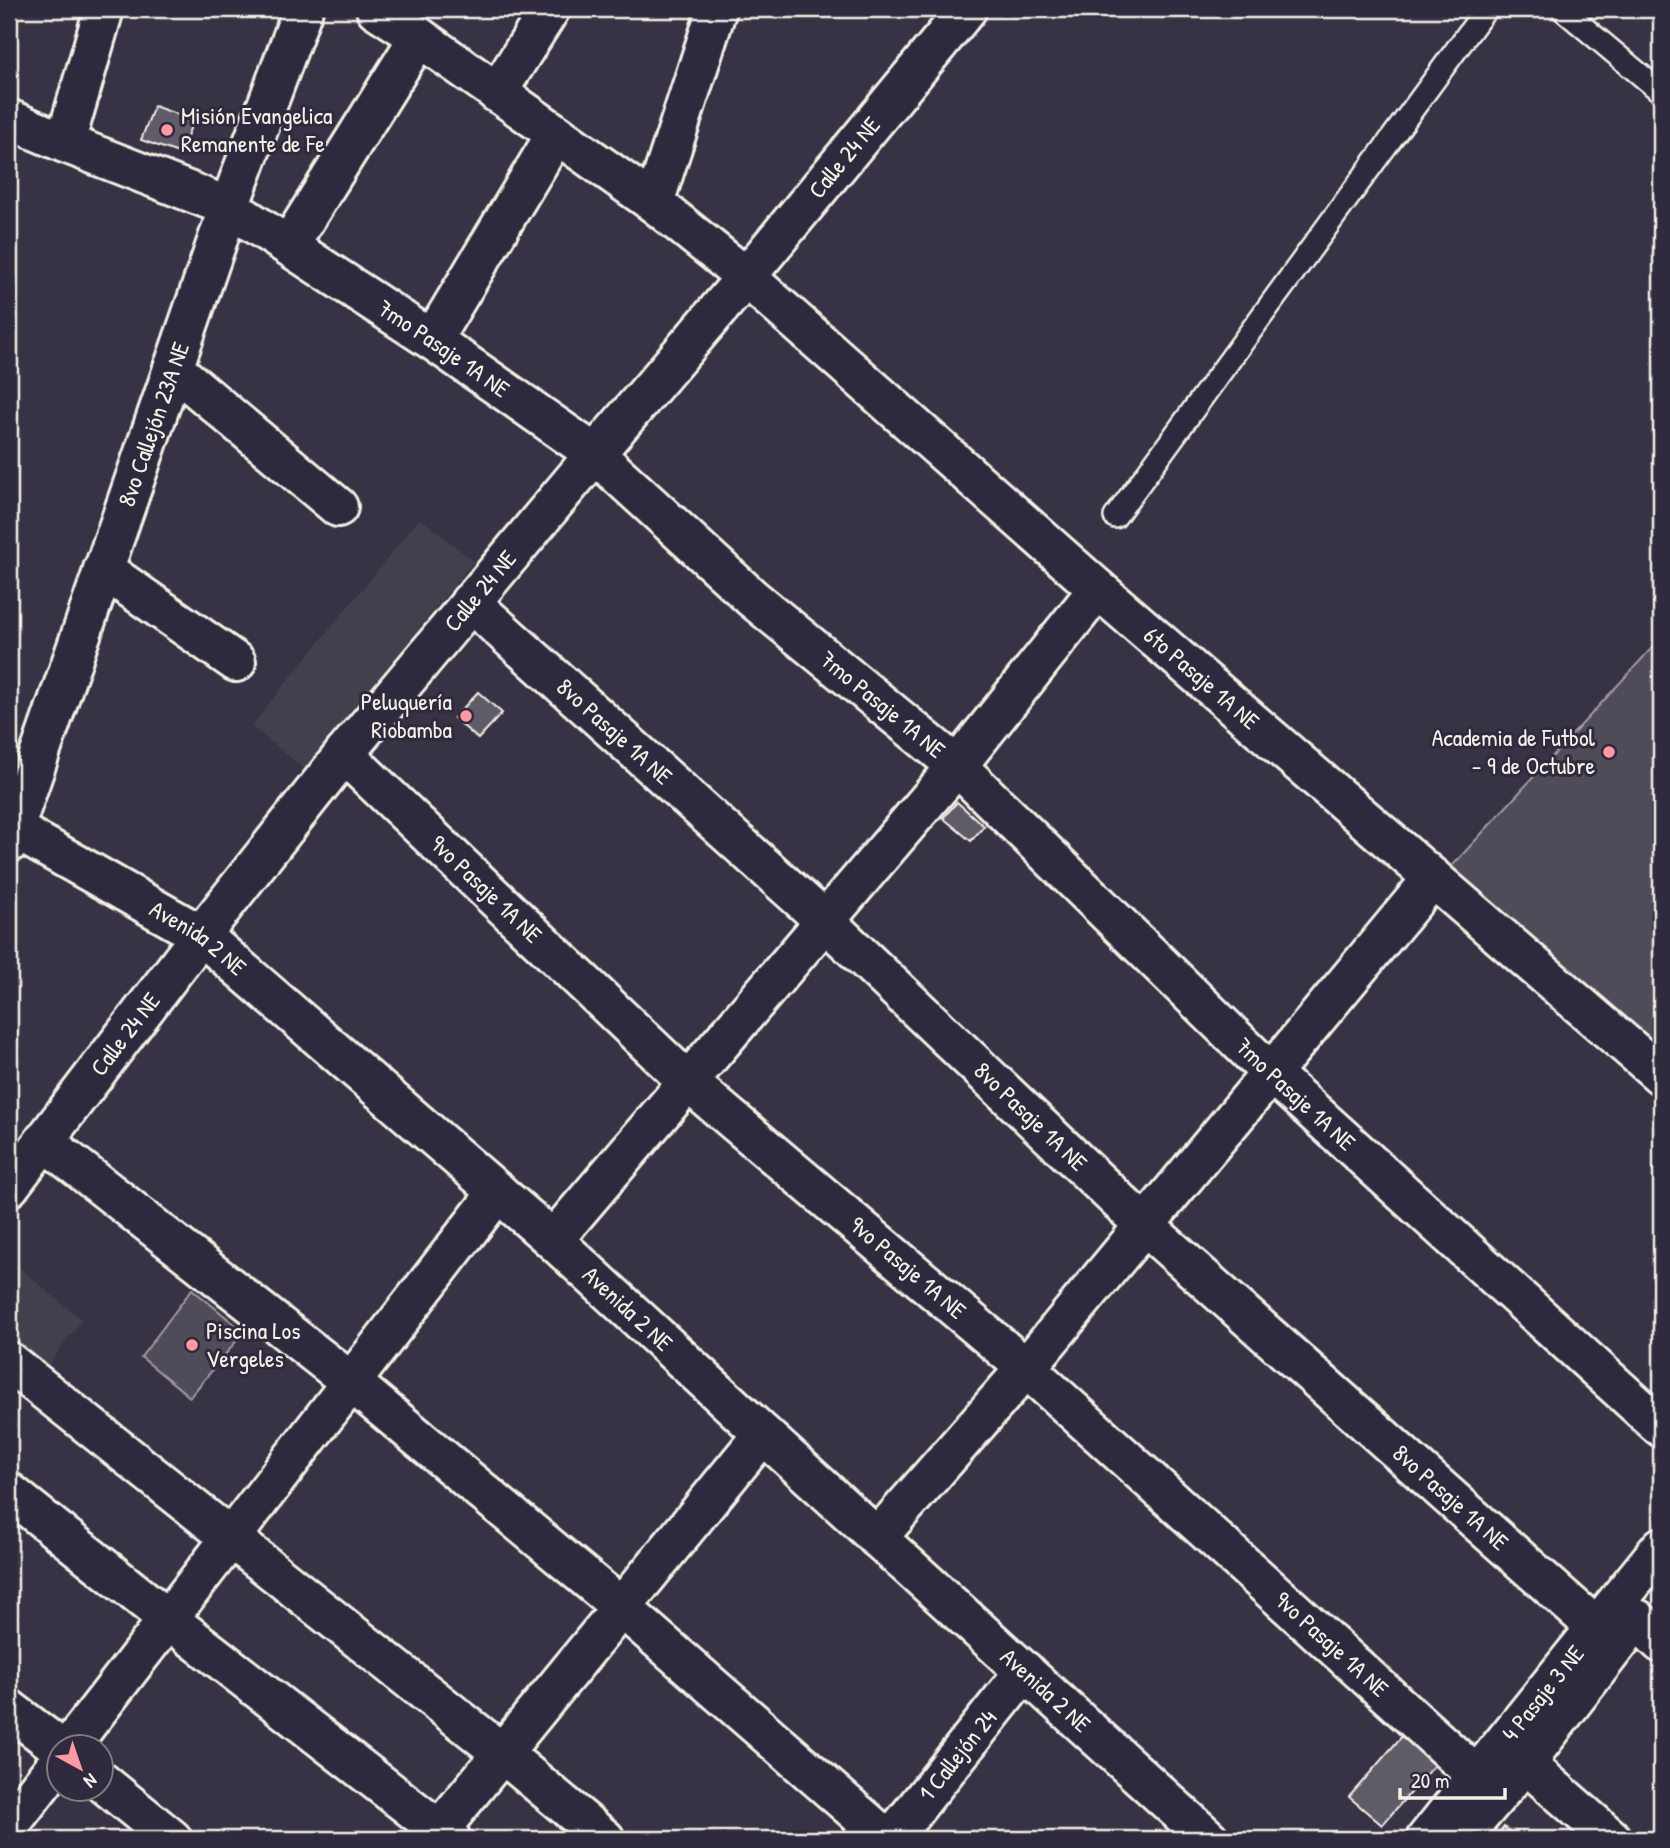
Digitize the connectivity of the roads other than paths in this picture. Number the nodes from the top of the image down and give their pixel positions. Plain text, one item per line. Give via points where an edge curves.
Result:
1 (104, 9) edge
2 (303, 9) edge
3 (376, 9) edge
4 (550, 9) edge
5 (717, 9) edge
6 (967, 9) edge
7 (1486, 9) edge
8 (1562, 9) edge
9 (419, 37) junction
10 (1661, 92) edge
11 (497, 93) junction
12 (9, 119) edge
13 (556, 134) junction
14 (65, 143) junction
15 (654, 203) junction
16 (229, 207) junction
17 (289, 246) junction
18 (746, 277) junction
19 (432, 340) junction
20 (173, 368) junction
21 (594, 454) junction
22 (338, 507) dead end
23 (1115, 517) dead end
24 (103, 569) junction
25 (1098, 589) junction
26 (470, 602) junction
27 (236, 662) dead end
28 (344, 754) junction
29 (957, 766) junction
30 (10, 833) edge
31 (1433, 878) junction
32 (825, 921) junction
33 (201, 935) junction
34 (1272, 1074) junction
35 (1661, 1075) edge
36 (688, 1082) junction
37 (44, 1141) junction
38 (9, 1188) edge
39 (498, 1192) junction
40 (1144, 1226) junction
41 (553, 1240) junction
42 (9, 1362) edge
43 (1026, 1368) junction
44 (351, 1382) junction
45 (1661, 1427) edge
46 (763, 1434) junction
47 (9, 1492) edge
48 (230, 1537) junction
49 (877, 1538) junction
50 (1661, 1547) edge
51 (1661, 1589) edge
52 (621, 1607) junction
53 (167, 1619) junction
54 (1597, 1628) junction
55 (1649, 1631) edge
56 (1025, 1671) junction
57 (9, 1709) edge
58 (81, 1732) edge
59 (46, 1737) edge
60 (502, 1753) junction
61 (1525, 1763) junction
62 (1478, 1777) junction
63 (46, 1778) edge
64 (116, 1793) edge
65 (9, 1826) edge
66 (441, 1836) edge
67 (172, 1839) edge
68 (605, 1839) edge
69 (889, 1839) edge
70 (1209, 1839) edge
71 (1426, 1839) edge
72 (1460, 1839) edge
73 (1612, 1839) edge

1 - 14 street
2 - 16 street, 8vo Callejón 23A NE
3 - 9 street, 6to Pasaje 1A NE
4 - 11 street
5 - 15 street
6 - 18 street, Calle 24 NE
7 - 23 lane
8 - 10 lane
9 - 11 street, 6to Pasaje 1A NE
9 - 17 street
11 - 13 street, 6to Pasaje 1A NE
12 - 14 street, 7mo Pasaje 1A NE
13 - 15 street, 6to Pasaje 1A NE
13 - 19 street
14 - 16 street, 7mo Pasaje 1A NE
15 - 18 street, 6to Pasaje 1A NE
16 - 17 street, 7mo Pasaje 1A NE
16 - 20 street, 8vo Callejón 23A NE
17 - 19 street, 7mo Pasaje 1A NE
18 - 21 street, Calle 24 NE
18 - 25 street, 6to Pasaje 1A NE
19 - 21 street, 7mo Pasaje 1A NE
20 - 22 street
20 - 24 street, 8vo Callejón 23A NE
21 - 26 street, Calle 24 NE
21 - 29 street, 7mo Pasaje 1A NE via 752,598
24 - 27 street
24 - 30 street, 8vo Callejón 23A NE
25 - 29 street
25 - 31 street, 6to Pasaje 1A NE
26 - 28 street, Calle 24 NE
26 - 32 street, 8vo Pasaje 1A NE
28 - 33 street, Calle 24 NE
28 - 36 street, 9vo Pasaje 1A NE
29 - 32 street
29 - 34 street, 7mo Pasaje 1A NE
30 - 33 street, Avenida 2 NE
31 - 34 street
31 - 35 street, 6to Pasaje 1A NE
32 - 36 street
32 - 40 street, 8vo Pasaje 1A NE
33 - 37 street, Calle 24 NE
33 - 39 street, Avenida 2 NE
34 - 40 street
34 - 45 street, 7mo Pasaje 1A NE
36 - 41 street
36 - 43 street, 9vo Pasaje 1A NE
37 - 38 street, Calle 24 NE
37 - 44 street
39 - 41 street, Avenida 2 NE
39 - 44 street
40 - 43 street
40 - 54 street, 8vo Pasaje 1A NE
41 - 46 street, Avenida 2 NE
42 - 48 street
43 - 49 street
43 - 62 street, 9vo Pasaje 1A NE
44 - 48 street
44 - 52 street
46 - 49 street, Avenida 2 NE
46 - 52 street
47 - 53 street
48 - 53 street
48 - 60 street
49 - 56 street, Avenida 2 NE
50 - 54 street, 4 Pasaje 3 NE
51 - 55 street, 4 Pasaje 3 NE
52 - 60 street
52 - 69 street
53 - 58 street
53 - 66 street
54 - 62 street, 4 Pasaje 3 NE
55 - 61 street, 4 Pasaje 3 NE
56 - 69 street, 1 Callejón 24
56 - 70 street, Avenida 2 NE
57 - 59 street
60 - 66 street
60 - 68 street
61 - 72 street, 4 Pasaje 3 NE
61 - 73 street
62 - 71 street, 4 Pasaje 3 NE
63 - 65 street
64 - 67 street

